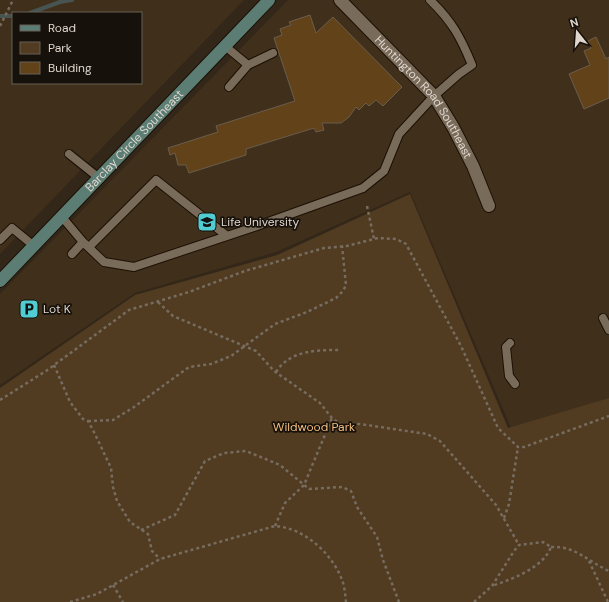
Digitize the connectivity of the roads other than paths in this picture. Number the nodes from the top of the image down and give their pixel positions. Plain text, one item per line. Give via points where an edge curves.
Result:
1 (269, 0) edge
2 (340, 0) edge
3 (430, 0) edge
4 (226, 46) junction
5 (273, 53) dead end
6 (248, 65) junction
7 (228, 87) dead end
8 (434, 96) junction
9 (69, 154) dead end
10 (99, 178) junction
11 (489, 206) dead end
12 (62, 217) junction
13 (227, 236) junction
14 (0, 240) edge
15 (86, 245) junction
16 (34, 246) junction
17 (72, 254) dead end
18 (0, 282) edge
19 (603, 318) dead end
20 (609, 330) edge
21 (510, 343) dead end
22 (515, 384) dead end

1 - 4 street, Barclay Circle Southeast
2 - 8 street, Huntington Road Southeast
3 - 8 lane via 451,22 462,40 472,66
4 - 6 lane
4 - 10 street, Barclay Circle Southeast
5 - 6 lane
6 - 7 lane
8 - 11 street, Huntington Road Southeast via 473,166
8 - 13 lane via 398,134 384,171 363,188
9 - 10 lane
10 - 12 street, Barclay Circle Southeast
12 - 15 lane
12 - 16 street, Barclay Circle Southeast
13 - 15 lane via 134,267 104,262
13 - 15 lane via 156,180
14 - 16 lane via 12,228
15 - 17 lane
16 - 18 street, Barclay Circle Southeast
19 - 20 lane
21 - 22 lane via 506,347 510,376

